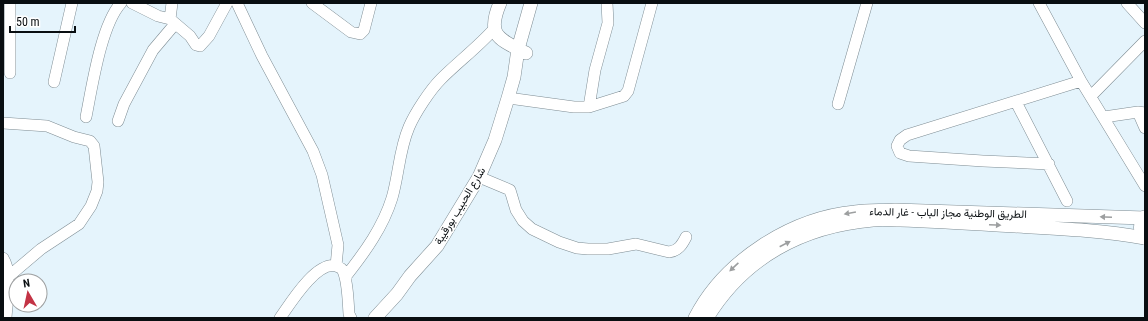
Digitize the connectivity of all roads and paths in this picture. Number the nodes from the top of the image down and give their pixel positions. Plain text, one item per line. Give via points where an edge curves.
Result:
1 (10, 3) edge
2 (72, 3) edge
3 (121, 3) edge
4 (132, 3) edge
5 (172, 3) edge
6 (227, 3) edge
7 (237, 3) edge
8 (312, 3) edge
9 (360, 3) edge
10 (500, 3) edge
11 (531, 3) edge
12 (540, 3) edge
13 (607, 3) edge
14 (652, 3) edge
15 (867, 3) edge
16 (1039, 3) edge
17 (1127, 3) edge
18 (370, 7) edge
19 (173, 21) junction
20 (1145, 23) edge
21 (494, 29) junction
22 (1145, 40) edge
23 (522, 51) junction
24 (10, 73) dead end
25 (1081, 81) junction
26 (54, 82) dead end
27 (1091, 96) junction
28 (508, 98) junction
29 (1016, 102) junction
30 (838, 104) dead end
31 (589, 107) junction
32 (1141, 113) edge
33 (86, 117) dead end
34 (1104, 117) junction
35 (118, 121) dead end
36 (3, 123) edge
37 (1145, 128) edge
38 (1049, 164) junction
39 (479, 177) junction
40 (1145, 186) edge
41 (1067, 201) dead end
42 (1145, 218) edge
43 (686, 237) dead end
44 (1145, 237) edge
45 (3, 258) edge
46 (336, 266) junction
47 (5, 278) edge
48 (346, 280) junction
49 (6, 318) edge
50 (280, 318) edge
51 (352, 318) edge
52 (374, 318) edge
53 (695, 318) edge
54 (707, 318) edge

1 - 24 street
2 - 26 street
3 - 33 street via 110,20 104,38
4 - 19 street
5 - 19 street
6 - 19 street via 209,36 200,46
7 - 46 street via 262,56 313,150 322,175 338,245
8 - 18 street via 356,34 364,30
9 - 18 street
10 - 21 main road via 496,11
11 - 23 main road, شارع الحبيب بورقيبة
12 - 23 main road, شارع الحبيب بورقيبة
13 - 31 street via 608,23
14 - 31 street via 628,92 619,99
15 - 30 street
16 - 25 street
17 - 20 street
19 - 35 street via 153,50 124,104
21 - 23 main road via 500,39
21 - 48 street via 440,80 421,106 409,127 402,148 385,218 346,276
22 - 27 street
23 - 28 main road, شارع الحبيب بورقيبة
25 - 27 street
25 - 29 street
27 - 34 street
28 - 31 street
28 - 39 main road, شارع الحبيب بورقيبة via 495,140
29 - 38 street
29 - 38 street via 907,135 897,146 900,153 909,156
32 - 34 street
32 - 37 street
34 - 40 street
36 - 47 street via 47,126 90,141 94,146 98,182 91,206 79,224 41,249
38 - 41 street
39 - 43 street via 510,190 516,210 528,226 577,248 608,248 636,244 669,252 681,247
39 - 52 main road, شارع الحبيب بورقيبة via 437,246
42 - 44 highway via 1141,227
42 -> 53 main road, الطريق الوطنية مجاز الباب - غار الدماء via 894,210 854,212 820,219 789,230 742,260 709,294
54 -> 44 main road, الطريق الوطنية مجاز الباب - غار الدماء via 726,290 762,258 809,232 837,225 874,220 915,220 1108,232
45 - 47 street via 6,262
46 - 48 street via 343,270
46 - 50 street via 323,268 308,280
47 - 49 street
48 - 51 street via 349,314

